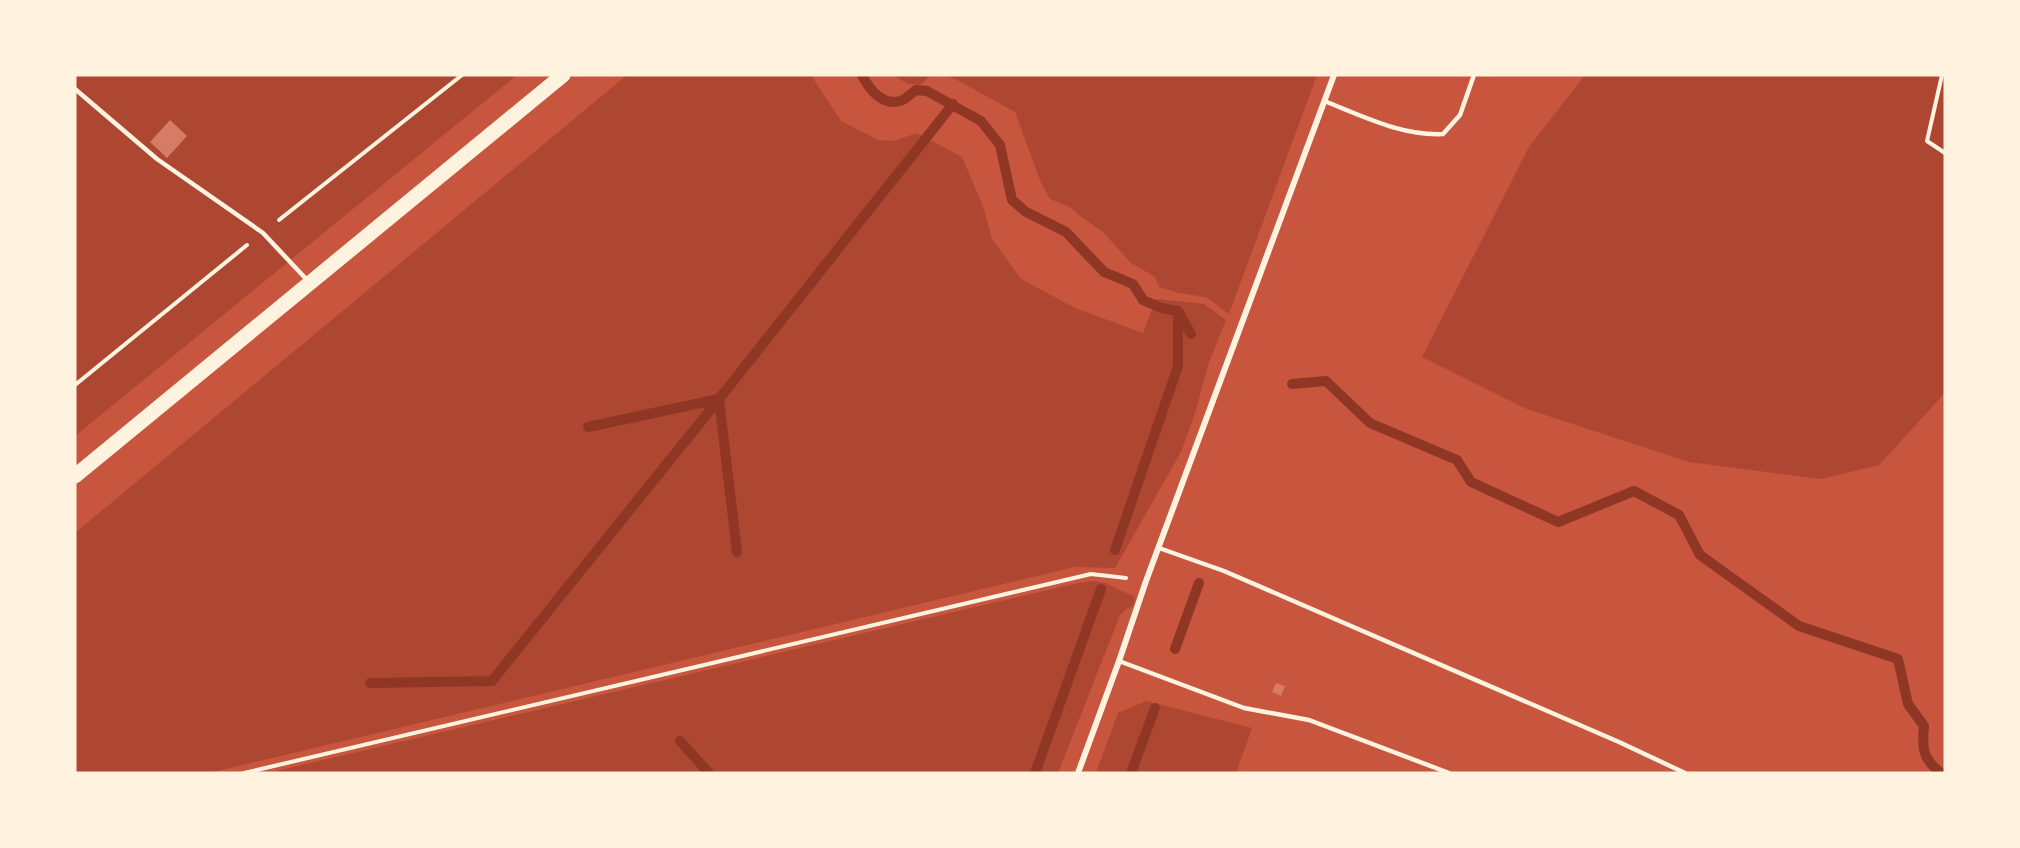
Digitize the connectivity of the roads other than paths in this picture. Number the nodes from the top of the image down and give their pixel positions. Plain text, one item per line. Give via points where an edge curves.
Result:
1 (563, 75) edge
2 (1334, 75) edge
3 (1474, 75) edge
4 (75, 89) edge
5 (1324, 101) junction
6 (310, 283) junction
7 (75, 476) edge
8 (1159, 549) junction
9 (1119, 661) junction
10 (1078, 773) edge
11 (1449, 773) edge
12 (1685, 773) edge

1 - 6 main road
2 - 5 street
3 - 5 lane via 1460,114 1443,135 1423,135 1388,126
4 - 6 lane via 157,159 263,233
5 - 8 street
6 - 7 main road
8 - 9 street
8 - 12 lane via 1224,571
9 - 10 street
9 - 11 lane via 1244,708 1309,720

